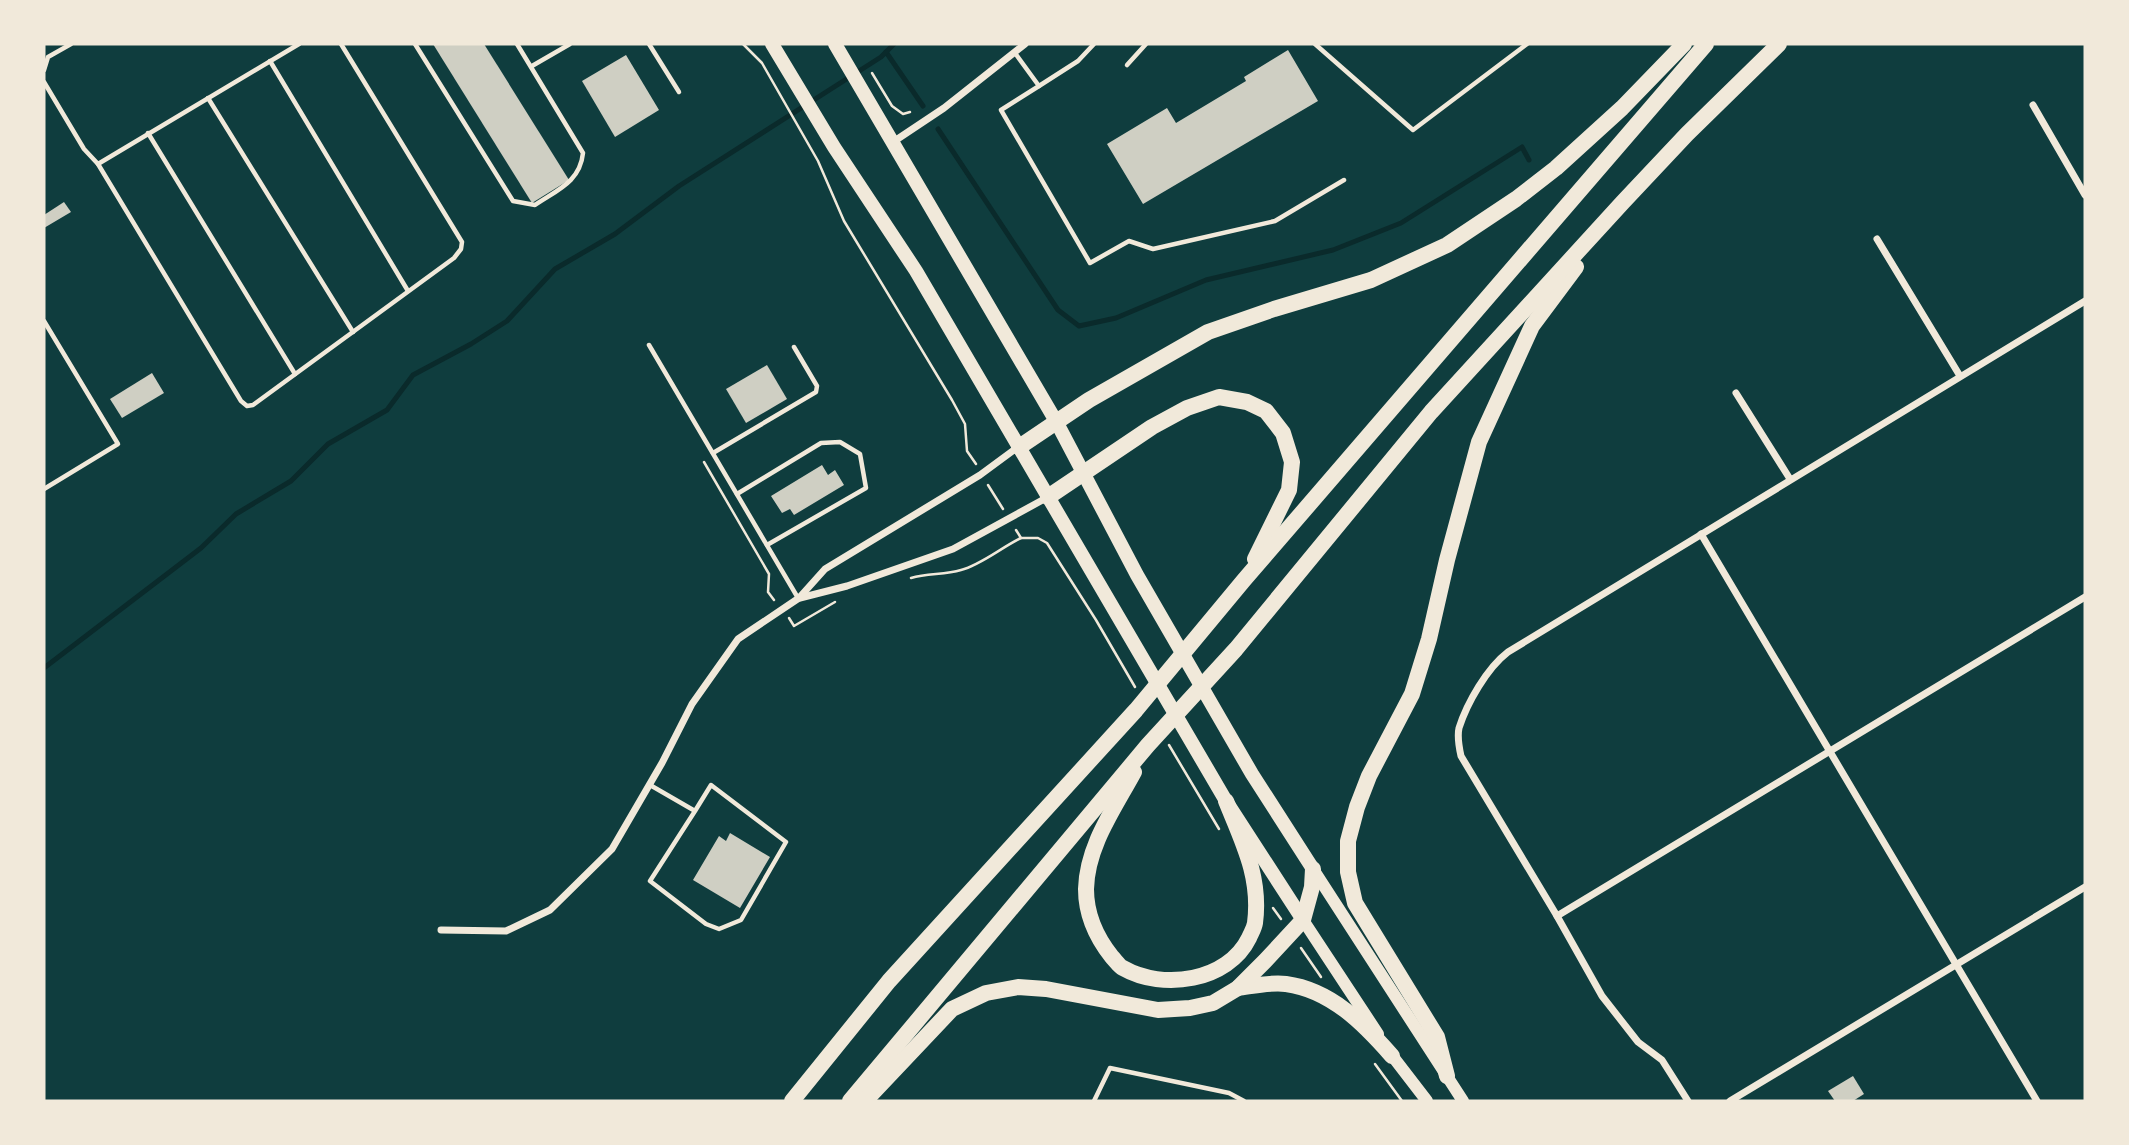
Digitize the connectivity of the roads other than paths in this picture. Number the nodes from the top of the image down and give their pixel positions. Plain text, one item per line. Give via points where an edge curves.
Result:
1 (71, 44) edge
2 (299, 44) edge
3 (341, 44) edge
4 (415, 44) edge
5 (517, 44) edge
6 (570, 44) edge
7 (649, 44) edge
8 (772, 44) edge
9 (835, 44) edge
10 (1025, 44) edge
11 (1094, 44) edge
12 (1146, 44) edge
13 (1315, 44) edge
14 (1527, 44) edge
15 (1684, 44) edge
16 (1706, 44) edge
17 (1779, 44) edge
18 (1015, 52) junction
19 (270, 61) junction
20 (1127, 65) dead end
21 (531, 66) junction
22 (44, 70) edge
23 (44, 82) edge
24 (1039, 86) junction
25 (679, 92) dead end
26 (208, 98) junction
27 (2033, 105) dead end
28 (148, 133) junction
29 (892, 143) junction
30 (98, 164) junction
31 (1344, 180) dead end
32 (2085, 195) edge
33 (1623, 202) junction
34 (1877, 239) dead end
35 (408, 291) junction
36 (2085, 301) edge
37 (44, 321) edge
38 (353, 332) junction
39 (649, 345) dead end
40 (794, 347) dead end
41 (295, 374) junction
42 (1960, 376) junction
43 (1736, 393) dead end
44 (1057, 423) junction
45 (1019, 447) junction
46 (713, 453) junction
47 (1083, 473) junction
48 (1790, 479) junction
49 (44, 489) edge
50 (737, 494) junction
51 (1048, 497) junction
52 (1701, 534) junction
53 (767, 545) junction
54 (1244, 580) junction
55 (2085, 597) edge
56 (799, 598) junction
57 (1148, 745) junction
58 (1829, 751) junction
59 (649, 785) junction
60 (1226, 801) junction
61 (695, 811) junction
62 (1313, 869) junction
63 (2085, 887) edge
64 (1558, 916) junction
65 (1303, 920) junction
66 (441, 930) dead end
67 (1955, 965) junction
68 (1238, 988) junction
69 (1392, 1056) junction
70 (1447, 1076) junction
71 (792, 1101) edge
72 (850, 1101) edge
73 (865, 1101) edge
74 (1094, 1101) edge
75 (1244, 1101) edge
76 (1427, 1101) edge
77 (1463, 1101) edge
78 (1688, 1101) edge
79 (1730, 1101) edge
80 (2037, 1101) edge

1 - 22 lane via 48,57
2 - 19 lane
3 - 35 lane via 462,242 454,258
4 - 21 lane via 513,201 535,205 572,180 582,165 583,153
5 - 21 lane
6 - 21 lane
7 - 25 lane
8 - 45 main road via 916,271
9 - 29 main road
10 - 18 street
11 - 24 lane via 1078,61
12 - 20 lane
13 - 14 lane via 1413,130
15 - 44 highway via 1556,169 1447,245 1371,279 1208,332
16 - 54 highway
17 - 33 highway
18 - 24 lane
18 - 29 street
19 - 26 lane
19 - 35 lane
23 - 30 lane
24 - 31 lane via 1001,110 1090,263 1129,241 1153,249 1275,221
26 - 28 lane
26 - 38 lane
27 - 32 street
28 - 30 lane
28 - 41 lane
29 - 44 main road
30 - 41 lane via 241,401 253,405
33 - 57 highway via 1431,412 1236,649
33 - 70 highway via 1532,326 1479,442 1412,694 1368,776 1348,841 1355,903 1437,1037
34 - 42 street
35 - 38 lane
36 - 42 street
37 - 49 lane via 118,444
38 - 41 lane
39 - 46 lane
40 - 46 lane via 817,386 816,392
42 - 48 street
43 - 48 street
44 - 45 highway
44 - 47 main road
45 - 51 main road
45 - 56 street via 825,569
46 - 50 lane
47 - 51 highway
47 - 54 highway via 1152,427 1219,397 1247,401 1266,411 1283,433 1292,462 1289,490
47 - 62 main road via 1252,774
48 - 52 street
50 - 53 lane
50 - 53 lane via 821,443 840,442 860,454 866,488
51 - 56 street via 953,549
51 - 60 main road
52 - 58 street
52 - 64 street via 1497,660 1459,729 1461,756
53 - 56 lane
54 - 71 highway via 1136,710 889,981
55 - 58 street
56 - 59 street via 738,639 692,704
57 - 60 highway via 1095,844 1086,889 1090,922 1121,968 1172,980 1209,974 1227,965 1244,948 1255,926 1252,865
57 - 72 highway
58 - 64 street
58 - 67 street
59 - 61 lane
59 - 66 street via 612,849 550,910 506,931
60 - 65 main road
61 - 61 lane via 711,785 786,842 741,920 719,929 650,881
62 - 65 highway
62 - 70 main road
63 - 67 street
64 - 78 street via 1602,996 1638,1042 1662,1060
65 - 68 highway
65 - 69 main road
67 - 79 street
67 - 80 street
68 - 69 highway via 1286,984 1320,994 1366,1026
68 - 73 highway via 1213,1003 1157,1010 1046,989 1018,987 986,993 952,1009
69 - 76 main road
70 - 77 main road
74 - 75 lane via 1110,1068 1229,1093

